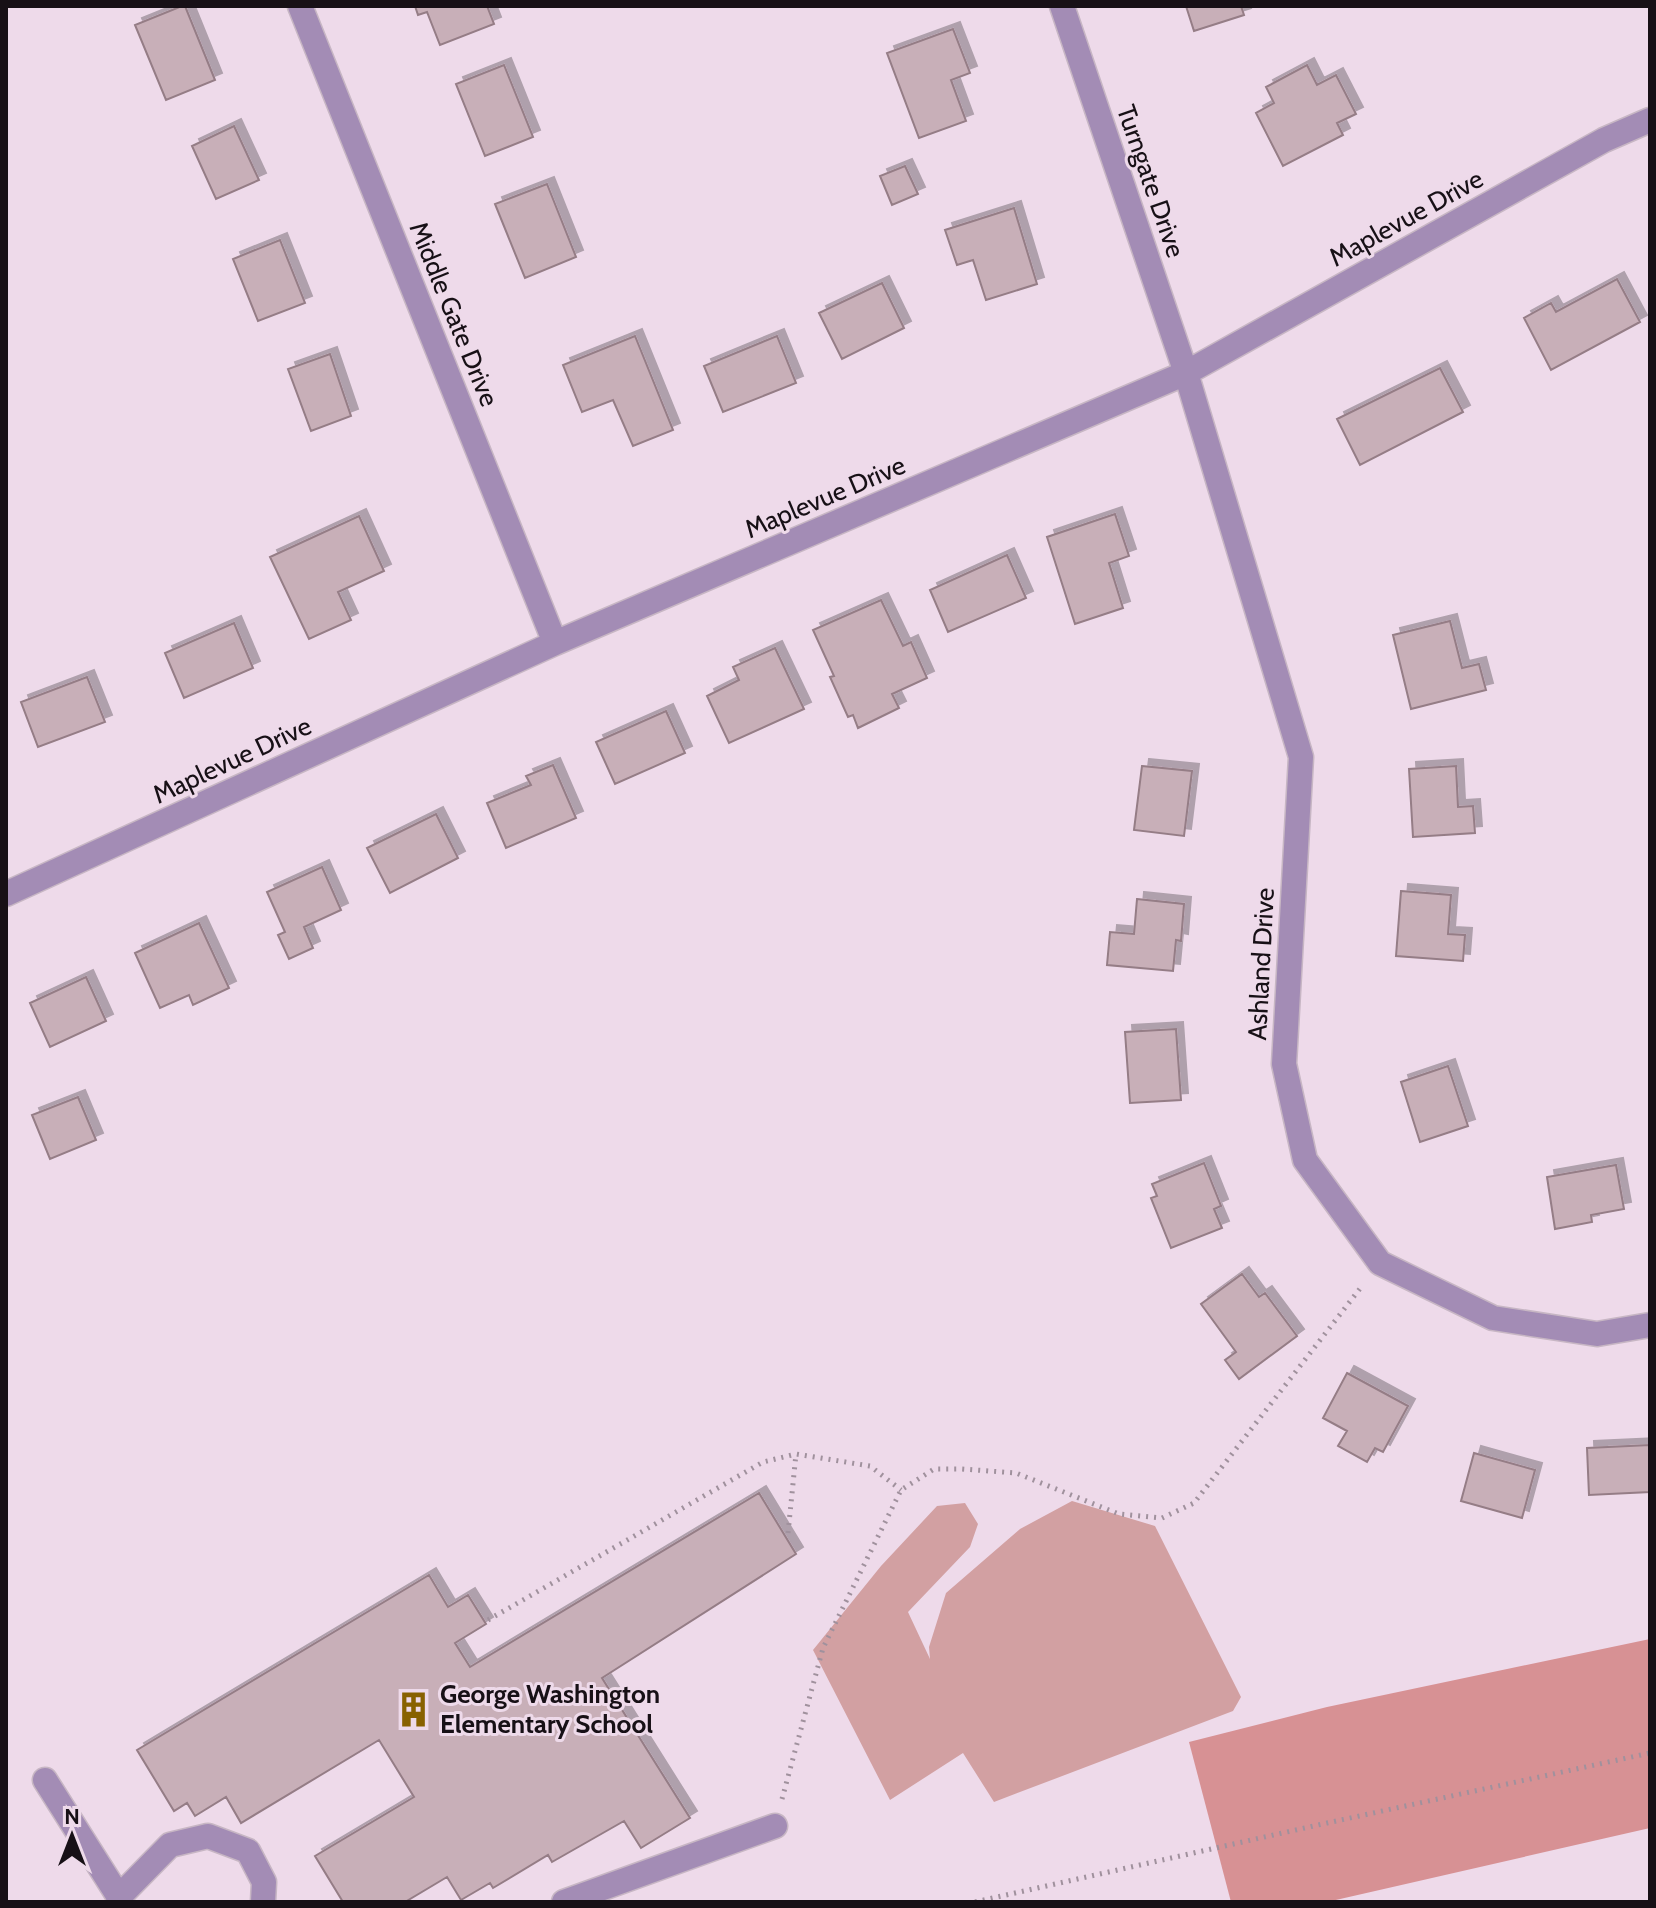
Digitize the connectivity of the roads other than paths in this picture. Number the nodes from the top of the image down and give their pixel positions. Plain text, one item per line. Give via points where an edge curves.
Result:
1 (300, 6) edge
2 (1062, 6) edge
3 (1650, 120) edge
4 (1186, 373) junction
5 (555, 643) junction
6 (6, 894) edge
7 (1650, 1325) edge
8 (45, 1780) dead end
9 (775, 1826) road end
10 (119, 1900) edge
11 (263, 1902) edge
12 (564, 1902) edge

1 - 5 street, Middle Gate Drive
2 - 4 street, Turngate Drive
3 - 4 street, Maplevue Drive via 1604,140
4 - 5 street, Maplevue Drive
4 - 7 street, Ashland Drive via 1301,757 1284,1064 1305,1160 1380,1263 1493,1318 1597,1334
5 - 6 street, Maplevue Drive
8 - 10 street
9 - 12 street
10 - 11 street via 170,1845 208,1836 248,1851 264,1882

